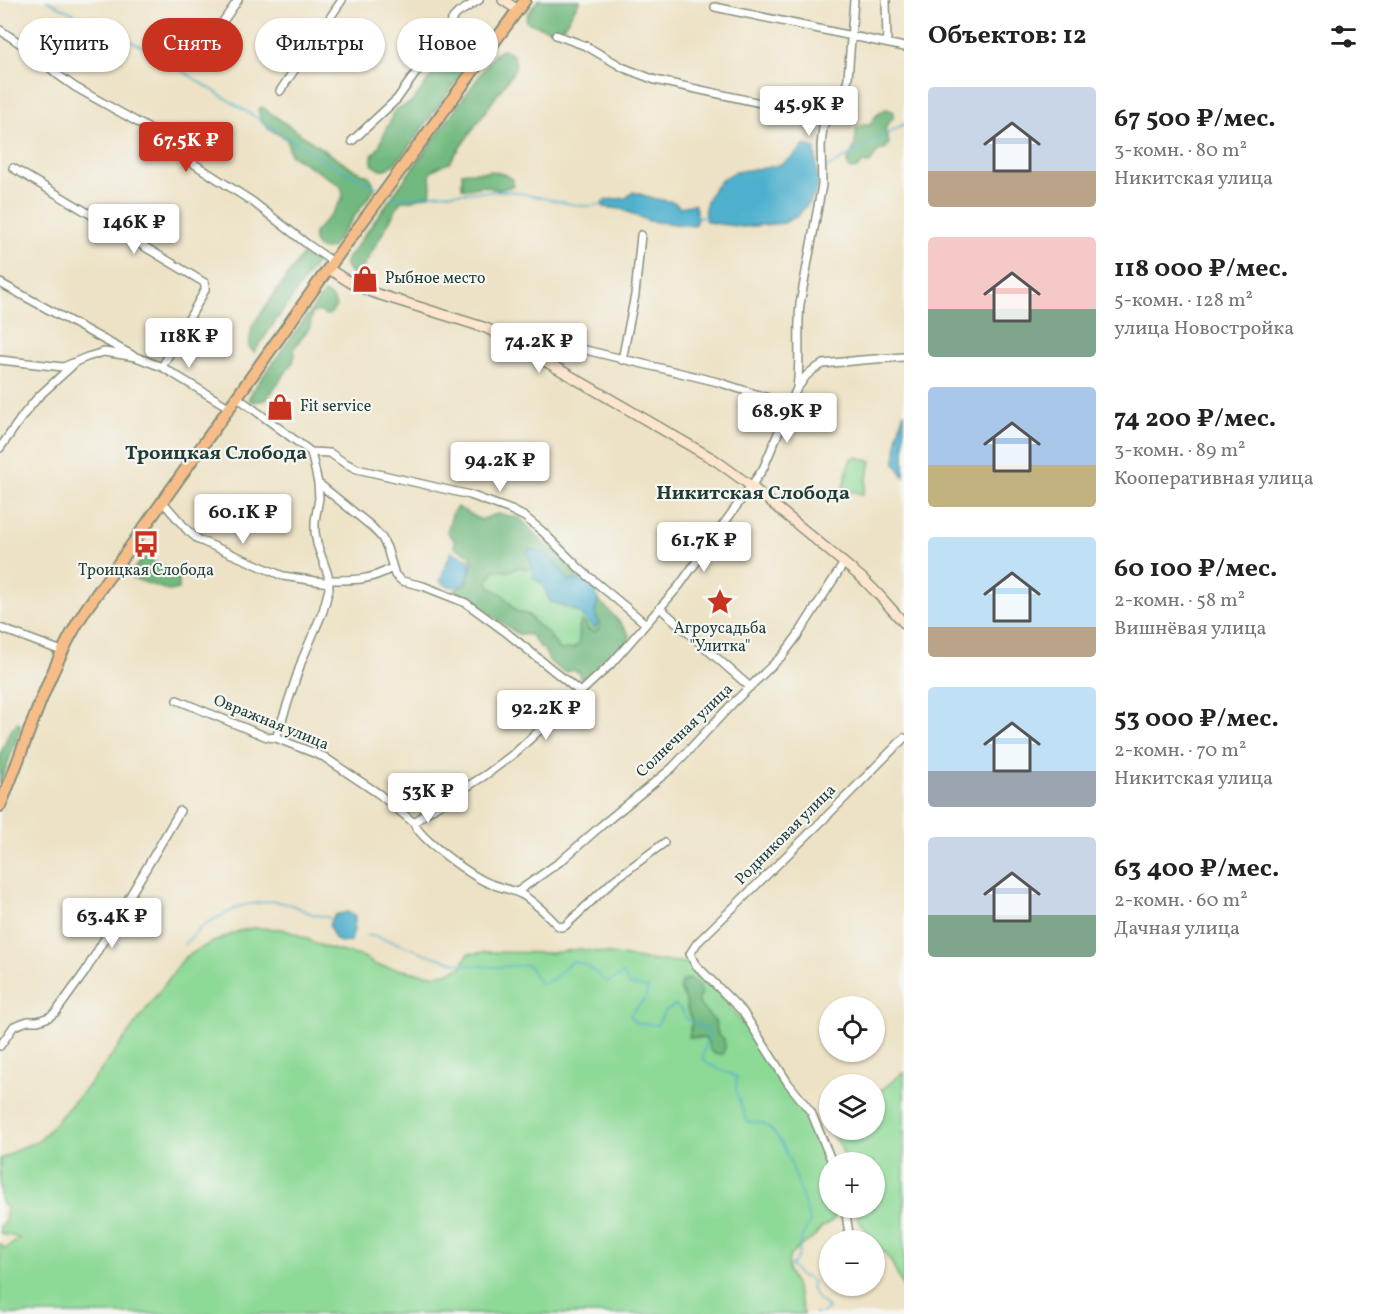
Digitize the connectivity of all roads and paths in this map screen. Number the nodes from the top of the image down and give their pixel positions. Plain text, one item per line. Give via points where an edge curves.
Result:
1 (238, 0) edge
2 (342, 0) edge
3 (479, 0) edge
4 (503, 0) edge
5 (525, 0) edge
6 (854, 0) edge
7 (886, 0) edge
8 (715, 7) dead end
9 (518, 10) junction
10 (226, 18) edge
11 (0, 30) edge
12 (556, 35) dead end
13 (852, 37) junction
14 (887, 44) junction
15 (904, 47) edge
16 (280, 91) dead end
17 (828, 115) junction
18 (352, 141) dead end
19 (13, 168) dead end
20 (641, 234) dead end
21 (331, 266) junction
22 (0, 283) edge
23 (486, 328) junction
24 (136, 357) junction
25 (904, 357) edge
26 (0, 360) edge
27 (621, 360) junction
28 (78, 361) junction
29 (162, 367) junction
30 (797, 388) junction
31 (237, 398) junction
32 (790, 405) junction
33 (230, 408) junction
34 (0, 448) edge
35 (311, 452) junction
36 (318, 483) junction
37 (751, 486) junction
38 (162, 501) junction
39 (844, 563) junction
40 (392, 568) junction
41 (329, 581) junction
42 (660, 608) junction
43 (904, 623) edge
44 (646, 624) junction
45 (0, 628) edge
46 (62, 651) junction
47 (750, 687) junction
48 (580, 692) junction
49 (177, 700) dead end
50 (276, 738) junction
51 (904, 738) edge
52 (0, 806) edge
53 (180, 811) dead end
54 (414, 823) junction
55 (664, 843) dead end
56 (517, 892) junction
57 (0, 1046) edge
58 (828, 1152) edge

1 - 10 street
2 - 16 street
3 - 18 street via 453,18 397,99
4 - 9 street
5 - 9 main road
6 - 13 street
7 - 14 street
8 - 13 street
9 - 21 main road
11 - 21 street via 75,87 146,127 184,158 253,202
12 - 17 street via 655,80
13 - 14 street
13 - 17 street via 843,98
14 - 15 street
17 - 30 street via 823,128 822,185 798,320
19 - 29 street via 205,283 205,290
20 - 27 street via 635,295
21 - 23 street via 371,292
21 - 31 main road
22 - 24 street
23 - 27 street
23 - 37 street via 715,460
24 - 28 street via 104,352
24 - 29 street
25 - 30 street via 823,364
26 - 28 street via 63,367
27 - 32 street via 718,382
28 - 34 street via 38,397
29 - 33 street
30 - 32 street
31 - 33 main road
31 - 35 street
32 - 37 street via 763,469
33 - 38 main road
35 - 36 street
35 - 44 street via 330,453 357,469 470,495 525,517
36 - 40 street via 382,538
36 - 41 street via 315,532
37 - 39 street
37 - 42 street
38 - 41 street via 201,540 283,576
38 - 46 main road via 86,609
39 - 43 street
39 - 47 street, Солнечная улица via 798,636
40 - 41 street via 367,579
40 - 48 street via 402,581 466,603
41 - 50 street via 323,611
42 - 44 street
42 - 47 street
44 - 48 street via 612,664
45 - 46 street
46 - 52 main road
47 - 56 street, Солнечная улица via 672,768 561,861
48 - 54 street via 516,752
49 - 50 street, Овражная улица
50 - 54 street, Овражная улица via 324,757
51 - 58 street, Родниковая улица via 690,954 742,1012 811,1113
53 - 57 street via 70,994 49,1017 14,1026
54 - 56 street, Овражная улица via 435,847 467,870 485,882
55 - 56 street, Овражная улица via 614,880 565,926 561,927

